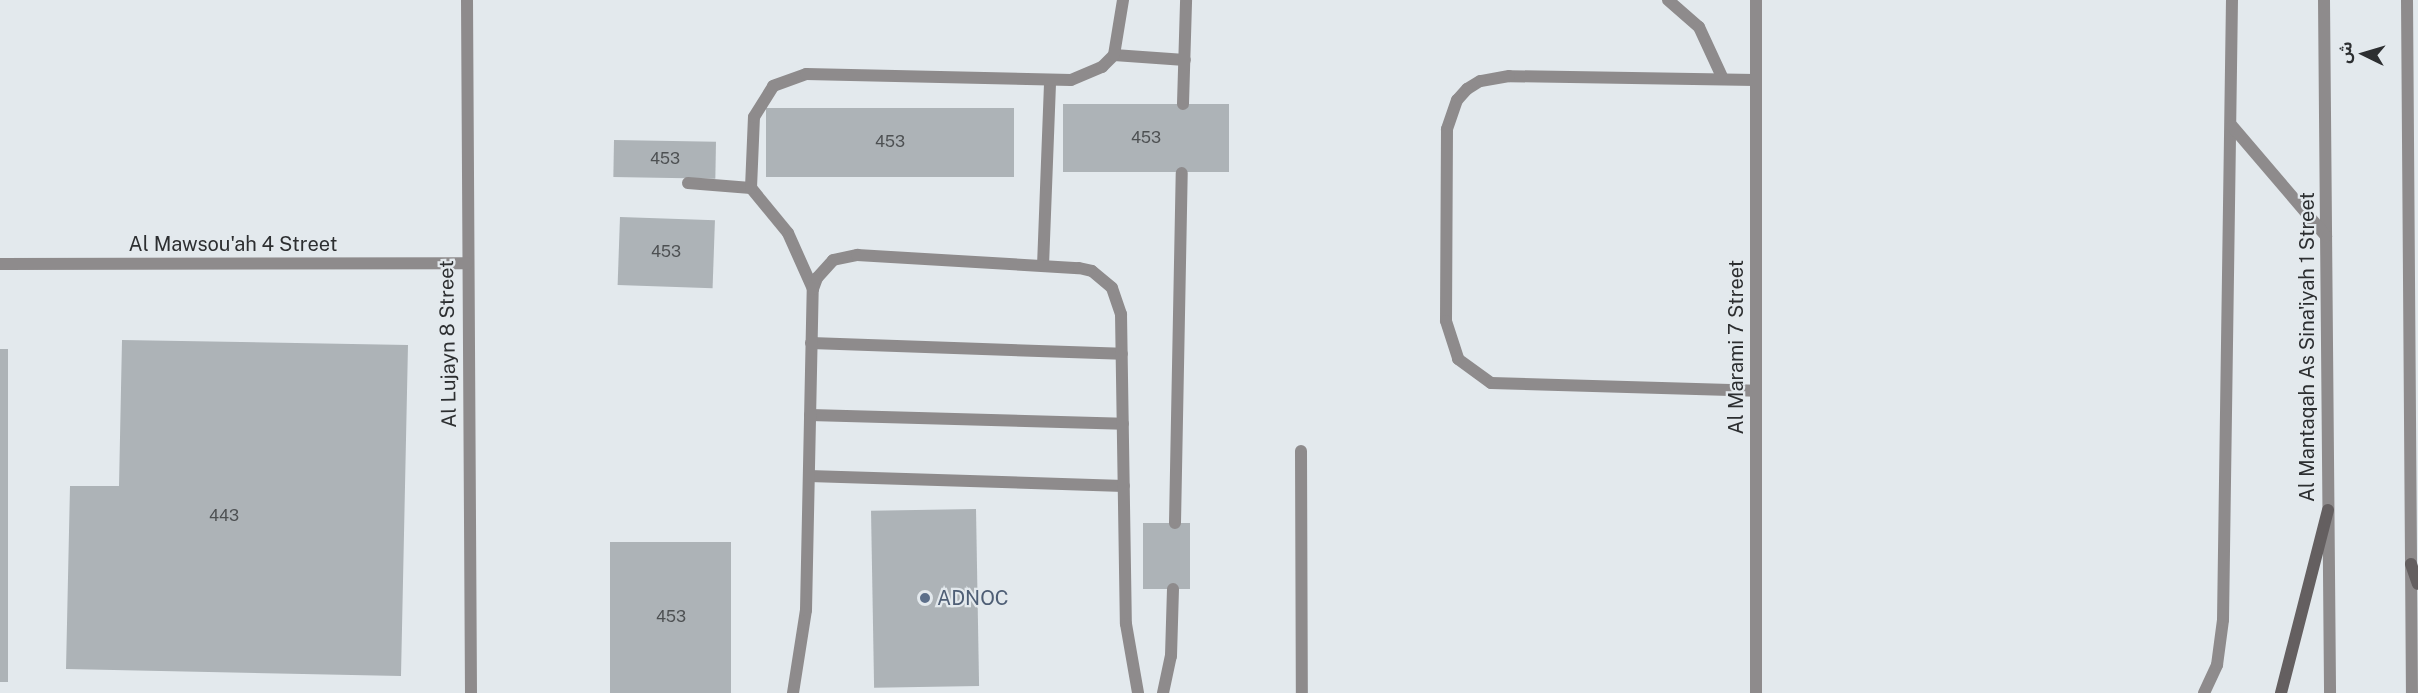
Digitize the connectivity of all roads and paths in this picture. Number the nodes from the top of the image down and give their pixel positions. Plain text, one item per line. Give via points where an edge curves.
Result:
1 (467, 0) edge
2 (1123, 0) edge
3 (1186, 0) edge
4 (1668, 0) edge
5 (1756, 0) edge
6 (2232, 0) edge
7 (2325, 0) edge
8 (2407, 0) edge
9 (1114, 55) junction
10 (1185, 60) junction
11 (1723, 79) junction
12 (1050, 80) junction
13 (1755, 80) junction
14 (1183, 104) dead end
15 (2232, 126) junction
16 (1182, 173) dead end
17 (688, 183) dead end
18 (751, 188) junction
19 (2326, 236) junction
20 (467, 263) junction
21 (0, 264) edge
22 (1043, 266) junction
23 (813, 289) junction
24 (812, 343) junction
25 (1122, 354) junction
26 (1755, 391) junction
27 (810, 415) junction
28 (1123, 424) junction
29 (1301, 451) dead end
30 (809, 477) junction
31 (1124, 486) junction
32 (2328, 510) junction
33 (1175, 523) dead end
34 (2411, 564) junction
35 (2418, 584) edge
36 (1173, 589) dead end
37 (471, 690) edge
38 (793, 693) edge
39 (1138, 693) edge
40 (1163, 693) edge
41 (1302, 693) edge
42 (1756, 693) edge
43 (2204, 693) edge
44 (2281, 693) edge
45 (2330, 693) edge
46 (2412, 693) edge

1 - 20 street, Al Lujayn 8 Street
2 - 9 street
3 - 10 street
4 - 11 street via 1699,27
5 - 13 street, Al Marami 7 Street
6 - 15 street
7 - 19 street, Al Mantaqah As Sina'iyah 1 Street
8 - 34 street
9 - 10 street
9 - 12 street via 1087,75
10 - 14 street
11 - 13 street
11 - 26 street via 1495,76 1467,89 1457,100 1447,129 1446,321 1458,359 1491,383
12 - 18 street via 794,76 773,86 758,106
12 - 22 street
13 - 26 street, Al Marami 7 Street
15 - 19 street
15 - 43 street via 2223,620 2217,665
16 - 33 street
17 - 18 street
18 - 23 street via 788,233
19 - 32 street, Al Mantaqah As Sina'iyah 1 Street
20 - 21 street, Al Mawsou'ah 4 Street
20 - 37 street, Al Lujayn 8 Street
22 - 23 street via 844,256 824,268
22 - 25 street via 1092,271 1112,288 1121,314
23 - 24 street
24 - 25 street
24 - 27 street
25 - 28 street
26 - 42 street, Al Marami 7 Street
27 - 28 street
27 - 30 street
28 - 31 street
29 - 41 street
30 - 31 street
30 - 38 street via 806,610
31 - 39 street via 1126,624
32 - 44 main road
32 - 45 street, Al Mantaqah As Sina'iyah 1 Street
34 - 35 main road
34 - 46 street
36 - 40 street via 1171,656

